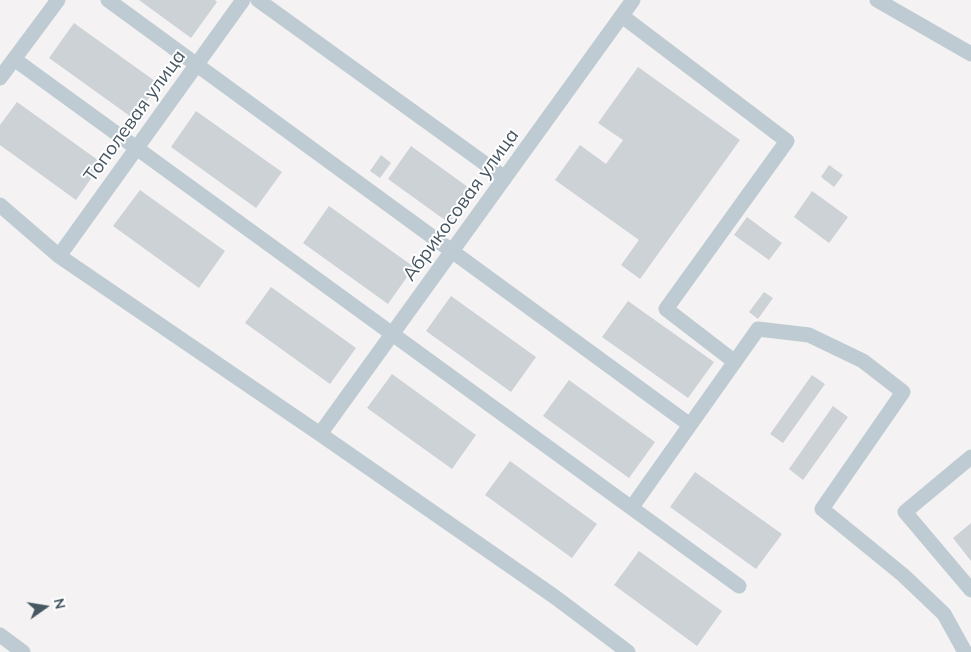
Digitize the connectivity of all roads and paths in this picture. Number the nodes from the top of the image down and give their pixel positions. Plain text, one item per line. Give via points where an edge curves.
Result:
1 (58, 0) edge
2 (108, 0) edge
3 (244, 0) edge
4 (258, 0) edge
5 (633, 0) edge
6 (877, 0) edge
7 (622, 16) junction
8 (969, 57) edge
9 (14, 59) junction
10 (197, 65) junction
11 (0, 78) edge
12 (137, 148) junction
13 (505, 178) junction
14 (0, 205) edge
15 (452, 251) junction
16 (59, 256) junction
17 (392, 334) junction
18 (735, 362) junction
19 (690, 425) junction
20 (320, 434) junction
21 (971, 457) edge
22 (632, 507) junction
23 (739, 586) dead end
24 (971, 590) edge
25 (0, 635) edge
26 (24, 652) edge
27 (628, 652) edge
28 (966, 652) edge

1 - 9 street
2 - 10 street
3 - 10 street, Тополевая улица
4 - 13 street
5 - 7 street, Абрикосовая улица
6 - 8 street
7 - 13 street, Абрикосовая улица
7 - 18 street via 787,141 666,309
9 - 11 street
9 - 12 street
10 - 12 street, Тополевая улица
10 - 15 street
12 - 16 street, Тополевая улица
12 - 17 street
13 - 15 street, Абрикосовая улица
14 - 16 street
15 - 17 street, Абрикосовая улица
15 - 19 street
16 - 20 street
17 - 20 street, Абрикосовая улица
17 - 22 street
18 - 19 street
18 - 28 street via 758,329 809,335 862,361 903,392 822,509 903,575 944,614
19 - 22 street
20 - 27 street
21 - 24 street via 905,512
22 - 23 street
25 - 26 street

